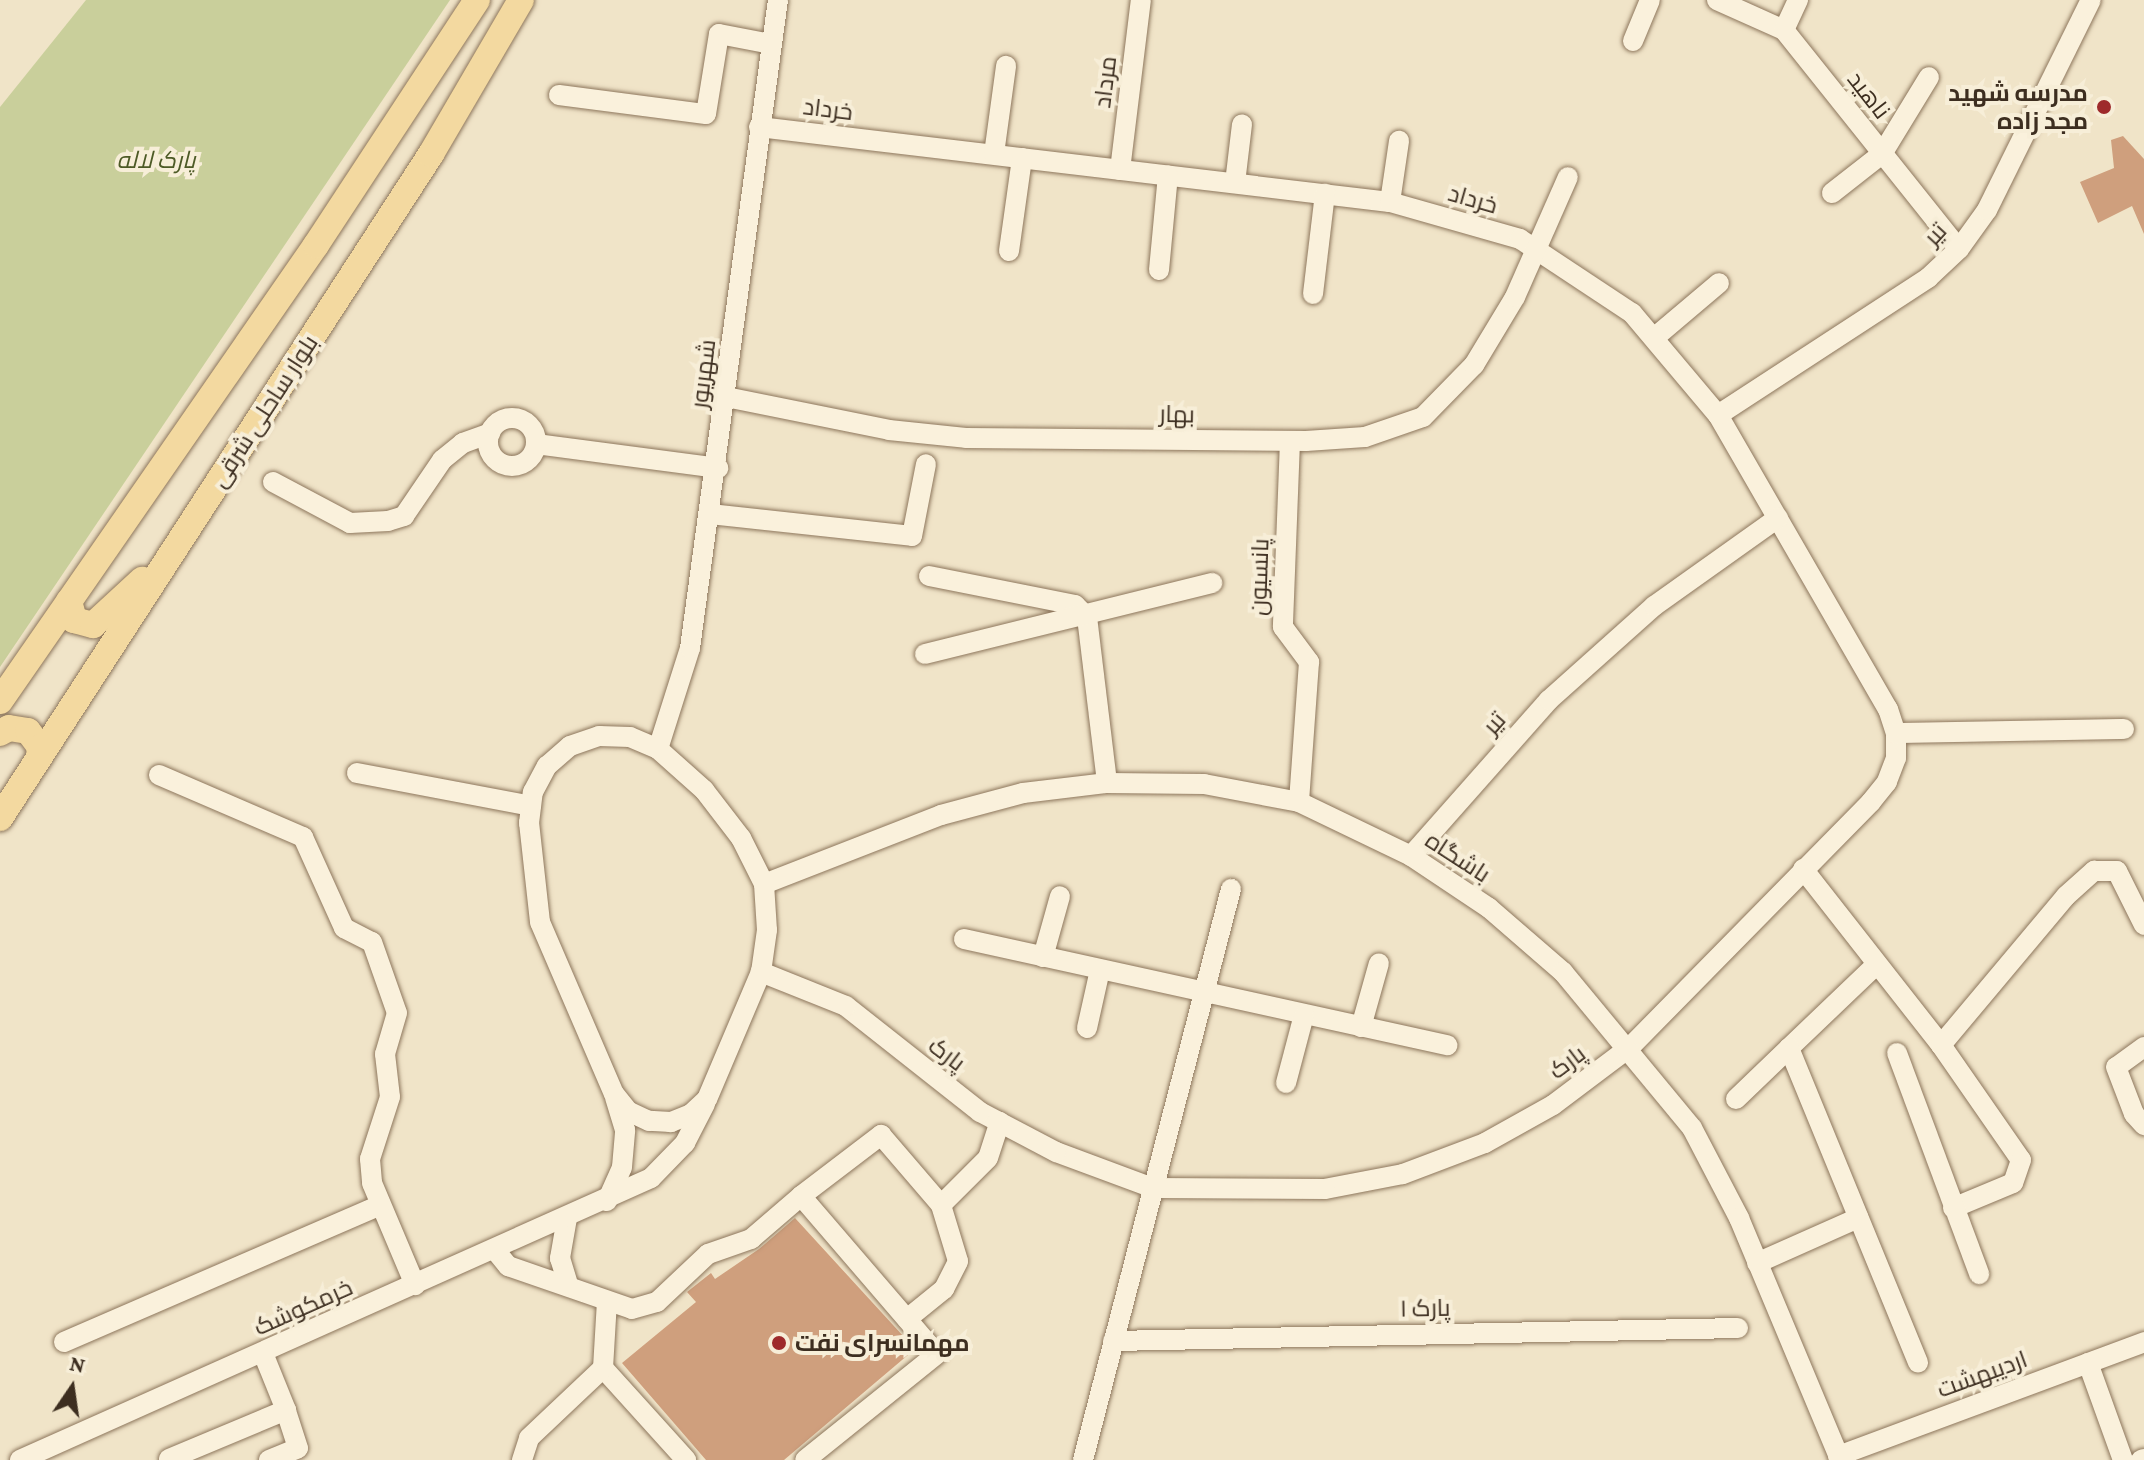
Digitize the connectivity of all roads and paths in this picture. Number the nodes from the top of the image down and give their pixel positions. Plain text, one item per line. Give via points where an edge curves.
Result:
1 (477, 0) edge
2 (521, 0) edge
3 (778, 0) edge
4 (1141, 0) edge
5 (1650, 0) edge
6 (1717, 0) edge
7 (1798, 0) edge
8 (2091, 0) edge
9 (1784, 30) junction
10 (1633, 41) dead end
11 (771, 44) junction
12 (1006, 66) dead end
13 (1929, 77) dead end
14 (559, 95) dead end
15 (1242, 124) dead end
16 (759, 127) junction
17 (1399, 141) dead end
18 (994, 154) junction
19 (1882, 154) junction
20 (1022, 158) junction
21 (1120, 170) junction
22 (1168, 175) junction
23 (1568, 177) dead end
24 (1235, 183) junction
25 (1832, 193) dead end
26 (1325, 194) junction
27 (1390, 202) junction
28 (1959, 249) junction
29 (1536, 250) junction
30 (1009, 251) dead end
31 (1159, 270) dead end
32 (1719, 283) dead end
33 (1313, 294) dead end
34 (1654, 338) junction
35 (726, 397) junction
36 (1718, 415) junction
37 (490, 433) junction
38 (1290, 441) junction
39 (536, 444) junction
40 (926, 464) dead end
41 (718, 468) junction
42 (273, 482) dead end
43 (710, 514) junction
44 (1778, 518) junction
45 (175, 547) junction
46 (929, 576) dead end
47 (1212, 583) dead end
48 (69, 601) junction
49 (1087, 617) junction
50 (925, 654) dead end
51 (0, 701) edge
52 (2124, 729) dead end
53 (0, 733) edge
54 (1896, 733) junction
55 (658, 749) junction
56 (39, 757) junction
57 (1896, 758) joint
58 (357, 773) dead end
59 (159, 775) dead end
60 (1107, 783) junction
61 (1299, 802) junction
62 (531, 806) junction
63 (0, 818) edge
64 (1411, 856) junction
65 (1803, 869) junction
66 (764, 884) junction
67 (1231, 889) dead end
68 (1060, 896) dead end
69 (2144, 925) edge
70 (964, 939) dead end
71 (1043, 957) junction
72 (1379, 963) dead end
73 (1877, 964) junction
74 (1100, 970) junction
75 (761, 972) junction
76 (1203, 993) junction
77 (1304, 1015) junction
78 (1361, 1027) junction
79 (1087, 1028) dead end
80 (1448, 1045) dead end
81 (1941, 1045) junction
82 (1630, 1047) junction
83 (2144, 1047) edge
84 (1789, 1048) junction
85 (1897, 1053) dead end
86 (1286, 1083) dead end
87 (614, 1094) junction
88 (707, 1099) junction
89 (1736, 1099) dead end
90 (1000, 1122) junction
91 (2144, 1125) edge
92 (1153, 1188) junction
93 (801, 1196) junction
94 (607, 1201) junction
95 (941, 1205) junction
96 (379, 1206) junction
97 (1953, 1208) junction
98 (567, 1218) junction
99 (1858, 1218) junction
100 (495, 1250) junction
101 (1757, 1263) junction
102 (1979, 1274) dead end
103 (568, 1284) junction
104 (415, 1285) junction
105 (607, 1301) junction
106 (907, 1319) junction
107 (1738, 1328) dead end
108 (1113, 1341) junction
109 (64, 1342) dead end
110 (2144, 1342) edge
111 (263, 1353) junction
112 (1918, 1363) dead end
113 (2088, 1363) junction
114 (603, 1368) junction
115 (286, 1410) junction
116 (300, 1454) edge
117 (1839, 1458) edge
118 (169, 1459) edge
119 (20, 1460) edge
120 (269, 1460) edge
121 (522, 1460) edge
122 (686, 1460) edge
123 (805, 1460) edge
124 (1083, 1460) edge
125 (2123, 1460) edge

1 - 48 main road, بلوار ساحلی شرقی
2 - 45 main road, بلوار ساحلی شرقی via 431,154
3 - 11 street, شهریور
4 - 21 street, مرداد
5 - 10 street
6 - 9 street, ناهید
7 - 9 street
8 - 28 street, تیر via 1987,210
9 - 19 street, ناهید
11 - 14 street via 719,34 706,114
11 - 16 street, شهریور
12 - 18 street
13 - 19 street
15 - 24 street
16 - 18 street, خرداد
16 - 35 street, شهریور
17 - 27 street
18 - 20 street, خرداد
19 - 25 street
19 - 28 street, ناهید
20 - 21 street, خرداد
20 - 30 street
21 - 22 street, خرداد
22 - 24 street, خرداد
22 - 31 street
23 - 29 street, بهار
24 - 26 street, خرداد
26 - 27 street, خرداد
26 - 33 street
27 - 29 street, خرداد via 1520,239
28 - 36 street, تیر via 1928,278
29 - 34 street, خرداد via 1632,313
29 - 38 street, بهار via 1474,365 1423,417 1365,437
32 - 34 street
34 - 36 street, خرداد
35 - 38 street, بهار via 889,430 966,438
35 - 41 street, شهریور
36 - 44 street, خرداد
37 - 39 street via 499,422 514,418 528,424
37 - 39 street via 493,456 506,465 522,463
37 - 42 street via 463,443 442,460 404,516 388,521 350,523
38 - 61 street, پانسیون via 1283,627 1309,662
39 - 41 street
40 - 43 street via 912,536
41 - 43 street, شهریور
43 - 55 street, شهریور via 690,648
44 - 54 street, خرداد via 1888,709
44 - 64 street, تیر via 1654,606 1549,700
45 - 48 main road via 93,625 74,620
45 - 56 main road, بلوار ساحلی شرقی
46 - 49 street via 1075,605
47 - 49 street
48 - 51 main road, بلوار ساحلی شرقی
49 - 50 street
49 - 60 street
52 - 54 street
53 - 56 main road via 9,728 28,731 40,747
54 - 57 street, خرداد
55 - 62 street via 615,736 570,746 547,766
55 - 66 street via 704,790 741,838
56 - 63 main road, بلوار ساحلی شرقی
57 - 65 street, پارک via 1887,782 1871,802
58 - 62 street
59 - 96 street via 303,837 344,928 372,942 397,1013 385,1054 390,1097 370,1159
60 - 61 street, باشگاه via 1204,784
60 - 66 street, باشگاه via 1023,793 941,815
61 - 64 street, باشگاه
62 - 87 street via 540,922
64 - 82 street, باشگاه via 1489,908 1563,972
65 - 73 street
65 - 82 street, پارک
66 - 75 street, خرمکوشک via 767,930
67 - 76 street
68 - 71 street
69 - 81 street via 2117,871 2094,871 2066,896
70 - 71 street
71 - 74 street
72 - 78 street
73 - 81 street
73 - 84 street
74 - 76 street
74 - 79 street
75 - 88 street, خرمکوشک
75 - 90 street, پارک via 846,1006 904,1055
76 - 77 street
76 - 92 street
77 - 78 street
77 - 86 street
78 - 80 street
81 - 97 street via 2021,1160 2013,1183
82 - 92 street, پارک via 1553,1105 1485,1143 1403,1174 1325,1189
82 - 101 street, باشگاه via 1692,1128
83 - 91 street via 2116,1067 2134,1114
84 - 89 street
84 - 99 street
85 - 97 street
87 - 88 street via 628,1111 649,1121 671,1122 691,1114
87 - 94 street via 625,1130 623,1155
88 - 94 street, خرمکوشک via 677,1152 651,1178
90 - 92 street, پارک via 1056,1152
90 - 95 street via 988,1158
92 - 108 street
93 - 95 street via 881,1135
93 - 105 street via 751,1239 708,1254 657,1302 632,1309
93 - 106 street
94 - 98 street, خرمکوشک
95 - 106 street via 958,1261 944,1289
96 - 104 street
96 - 109 street
97 - 102 street
98 - 100 street, خرمکوشک
98 - 103 street via 560,1258
99 - 101 street
99 - 112 street
100 - 103 street via 508,1266
100 - 104 street, خرمکوشک
101 - 117 street, باشگاه
103 - 105 street
104 - 111 street, خرمکوشک
105 - 114 street
106 - 123 street via 937,1354
107 - 108 street, پارک ۱
108 - 124 street
110 - 113 street, اردیبهشت
111 - 115 street
111 - 119 street, خرمکوشک
113 - 117 street, اردیبهشت
113 - 125 street
114 - 121 street via 529,1438
114 - 122 street
115 - 116 street
115 - 118 street
116 - 120 street

